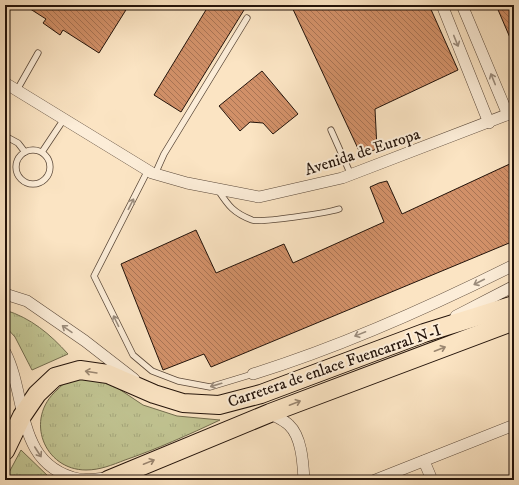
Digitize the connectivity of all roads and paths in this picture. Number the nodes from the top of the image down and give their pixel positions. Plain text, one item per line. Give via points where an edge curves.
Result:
1 (442, 5) edge
2 (462, 5) edge
3 (247, 18) dead end
4 (38, 54) dead end
5 (5, 83) edge
6 (17, 90) junction
7 (511, 114) edge
8 (64, 119) junction
9 (490, 123) junction
10 (331, 130) dead end
11 (5, 136) edge
12 (25, 152) junction
13 (42, 152) junction
14 (152, 172) junction
15 (351, 175) junction
16 (218, 190) junction
17 (338, 209) dead end
18 (514, 265) edge
19 (514, 286) edge
20 (5, 294) edge
21 (514, 317) edge
22 (424, 333) junction
23 (5, 352) edge
24 (253, 374) joint
25 (154, 394) junction
26 (270, 413) junction
27 (22, 416) junction
28 (514, 425) edge
29 (5, 451) edge
30 (424, 460) junction
31 (110, 478) edge
32 (304, 480) edge
33 (375, 480) edge
34 (432, 480) edge

1 -> 9 street
7 -> 2 street, Avenida de Europa
3 - 14 lane
4 - 6 lane
5 - 6 street, Avenida de Europa
6 - 8 street, Avenida de Europa
7 - 9 street, Avenida de Europa
8 - 13 lane
8 - 14 street, Avenida de Europa
9 - 15 street, Avenida de Europa
10 - 15 lane
11 - 12 lane via 18,143
12 - 13 lane
12 - 13 lane via 18,160 16,171 23,181 33,185 44,181 50,172 50,161
14 - 16 street, Avenida de Europa
24 -> 14 lane via 210,387 178,381 152,371 133,355 94,276
15 - 16 street, Avenida de Europa via 259,197
16 - 17 lane via 230,209 253,221 326,214
18 -> 24 street via 444,300 286,364
19 - 22 street
25 -> 20 street via 85,341 28,302
21 - 22 main road, Carretera de enlace Fuencarral N-I
26 -> 21 main road, Carretera de enlace Fuencarral N-I
22 - 25 main road, Carretera de enlace Fuencarral N-I via 261,394 219,405 183,403
23 - 27 street via 11,363
25 -> 27 main road, Carretera de enlace Fuencarral N-I via 108,374 80,370 55,377 37,394
31 -> 26 main road, Carretera de enlace Fuencarral N-I
26 - 32 street via 290,426 303,463
27 - 29 main road, Carretera de enlace Fuencarral N-I
27 -> 31 street via 39,455 51,466 80,479
28 - 30 street
30 - 33 street
30 - 34 street

